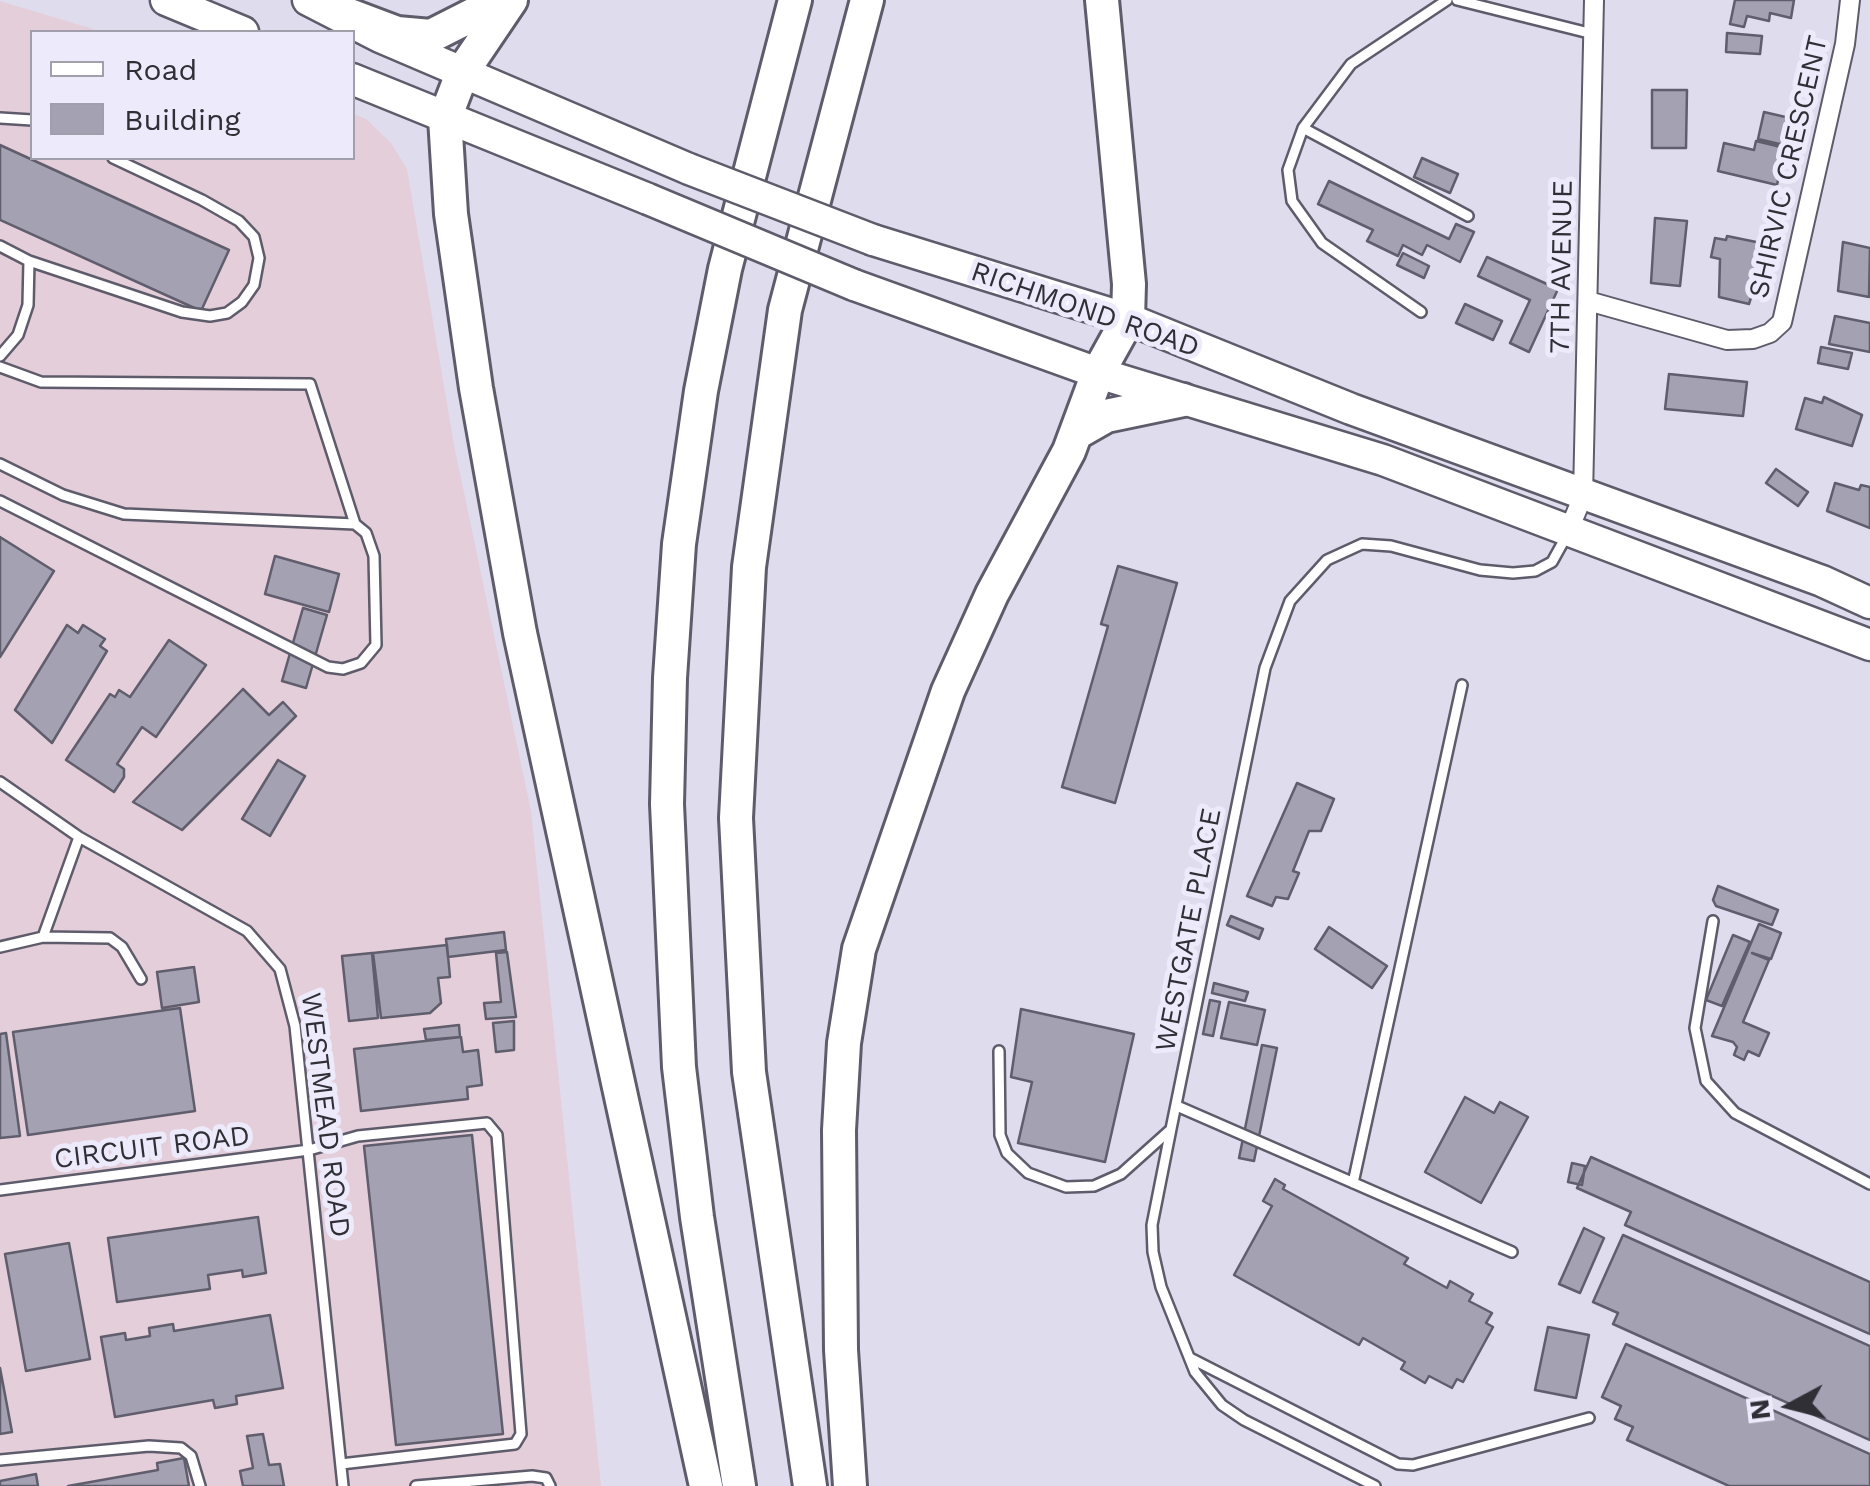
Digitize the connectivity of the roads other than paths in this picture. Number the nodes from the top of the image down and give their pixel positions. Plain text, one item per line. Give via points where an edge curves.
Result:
1 (166, 0) edge
2 (502, 0) edge
3 (511, 0) edge
4 (795, 0) edge
5 (867, 0) edge
6 (1102, 0) edge
7 (1447, 0) edge
8 (1457, 0) edge
9 (1594, 0) edge
10 (1850, 0) edge
11 (318, 4) edge
12 (238, 30) edge
13 (1593, 34) junction
14 (463, 71) junction
15 (355, 80) edge
16 (0, 118) edge
17 (445, 118) junction
18 (30, 120) edge
19 (1304, 128) junction
20 (117, 160) edge
21 (1468, 216) dead end
22 (0, 246) edge
23 (29, 261) junction
24 (1588, 300) junction
25 (1421, 312) dead end
26 (1128, 320) junction
27 (0, 356) edge
28 (0, 367) edge
29 (1098, 373) junction
30 (1183, 400) junction
31 (1078, 432) junction
32 (0, 464) edge
33 (1584, 496) junction
34 (0, 502) edge
35 (355, 524) junction
36 (1568, 532) junction
37 (1870, 603) edge
38 (1870, 645) edge
39 (1462, 685) dead end
40 (0, 782) edge
41 (79, 837) junction
42 (1713, 920) dead end
43 (43, 937) junction
44 (0, 947) edge
45 (141, 978) dead end
46 (999, 1051) dead end
47 (1177, 1106) junction
48 (1171, 1130) junction
49 (309, 1150) junction
50 (1352, 1183) junction
51 (1870, 1184) edge
52 (0, 1190) edge
53 (1512, 1252) dead end
54 (1188, 1357) junction
55 (1589, 1418) dead end
56 (0, 1460) edge
57 (341, 1464) junction
58 (200, 1486) edge
59 (344, 1486) edge
60 (416, 1486) edge
61 (550, 1486) edge
62 (706, 1486) edge
63 (739, 1486) edge
64 (810, 1486) edge
65 (850, 1486) edge
66 (1374, 1486) edge

1 - 12 highway
2 - 11 highway via 431,36 397,33
3 - 14 highway
4 - 63 highway via 725,269 701,391 670,678 668,859 679,1067
5 - 64 highway via 785,310 749,567 736,818 749,1072
6 - 26 highway
7 - 19 lane via 1351,64
8 - 13 lane
9 - 13 street, 7TH AVENUE
10 - 24 street, SHIRVIC CRESCENT via 1782,322 1753,340 1726,340
11 - 14 highway, RICHMOND ROAD
13 - 24 street, 7TH AVENUE
14 - 17 highway
14 - 26 highway, RICHMOND ROAD, bridge via 873,240
15 - 17 highway, RICHMOND ROAD
16 - 18 lane
17 - 29 highway, RICHMOND ROAD, bridge via 854,285
17 - 62 highway via 451,214 520,632
19 - 21 lane
19 - 25 lane via 1288,170 1292,201 1322,243
20 - 23 lane via 202,200 254,237 257,272 242,302 210,316 182,312
22 - 23 lane
23 - 27 lane via 28,305 18,335
24 - 33 street, 7TH AVENUE
26 - 29 highway
26 - 33 highway, RICHMOND ROAD
28 - 35 lane via 41,382 310,384
29 - 30 highway, RICHMOND ROAD
29 - 31 highway
30 - 31 highway via 1106,416
30 - 36 highway, RICHMOND ROAD via 1383,460
31 - 65 highway via 948,691 860,949 844,1043 838,1163
32 - 35 lane via 63,495 124,514
33 - 36 street, 7TH AVENUE
33 - 37 highway, RICHMOND ROAD
34 - 35 lane via 334,668 361,664 376,645 374,556
36 - 38 highway, RICHMOND ROAD
36 - 47 lane, WESTGATE PLACE via 1552,562 1535,572 1480,570 1362,544 1341,550 1304,580 1265,668
39 - 50 lane
40 - 41 lane, WESTMEAD ROAD
41 - 43 lane
41 - 49 lane, WESTMEAD ROAD via 247,931 280,969 295,1026
42 - 51 lane via 1695,1028 1706,1081 1736,1113
43 - 44 lane
43 - 45 lane via 110,938
46 - 48 lane via 1000,1135 1007,1154 1028,1173 1066,1187 1094,1186 1120,1174
47 - 48 lane, WESTGATE PLACE
47 - 50 lane
48 - 54 lane, WESTGATE PLACE via 1153,1252
49 - 52 lane, CIRCUIT ROAD
49 - 57 lane, WESTMEAD ROAD
49 - 57 lane, CIRCUIT ROAD via 358,1136 487,1122 497,1135 511,1265 521,1434 515,1444
50 - 53 lane
54 - 55 lane via 1398,1464
54 - 66 lane, WESTGATE PLACE via 1203,1386 1244,1420
56 - 58 lane via 181,1448 191,1456
57 - 59 lane, WESTMEAD ROAD
60 - 61 lane via 532,1476 546,1478

